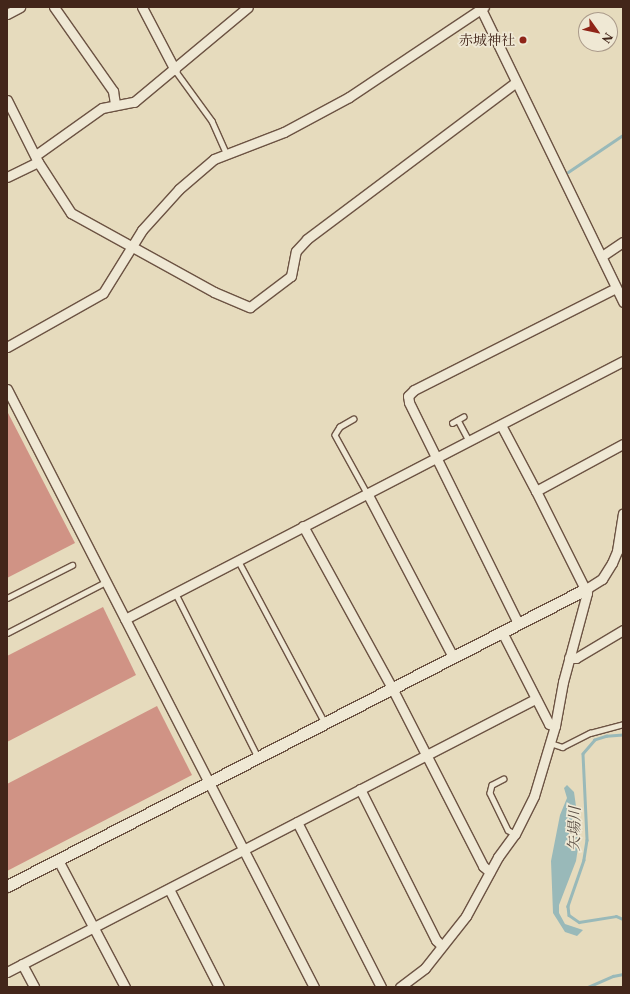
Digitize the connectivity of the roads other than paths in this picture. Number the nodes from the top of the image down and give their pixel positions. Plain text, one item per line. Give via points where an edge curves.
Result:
1 (20, 7) edge
2 (54, 7) edge
3 (142, 7) edge
4 (248, 7) edge
5 (482, 8) edge
6 (7, 14) edge
7 (175, 70) junction
8 (516, 82) junction
9 (7, 100) edge
10 (115, 104) junction
11 (226, 153) junction
12 (37, 158) junction
13 (7, 177) edge
14 (623, 242) edge
15 (132, 246) junction
16 (602, 256) junction
17 (616, 288) junction
18 (623, 302) edge
19 (7, 347) edge
20 (623, 361) edge
21 (7, 389) edge
22 (463, 417) dead end
23 (354, 419) dead end
24 (458, 420) junction
25 (452, 423) dead end
26 (501, 424) junction
27 (469, 441) junction
28 (623, 444) edge
29 (436, 458) junction
30 (536, 491) junction
31 (367, 493) junction
32 (623, 513) edge
33 (303, 526) junction
34 (620, 550) edge
35 (238, 560) junction
36 (72, 565) dead end
37 (106, 582) junction
38 (586, 588) junction
39 (175, 592) junction
40 (7, 598) edge
41 (125, 618) junction
42 (518, 624) junction
43 (623, 630) edge
44 (502, 632) junction
45 (7, 633) edge
46 (453, 657) junction
47 (569, 658) junction
48 (392, 688) junction
49 (535, 699) junction
50 (325, 722) junction
51 (623, 724) edge
52 (555, 726) junction
53 (550, 743) junction
54 (426, 756) junction
55 (258, 757) junction
56 (504, 779) dead end
57 (209, 783) junction
58 (360, 789) junction
59 (297, 822) junction
60 (515, 834) junction
61 (243, 850) junction
62 (58, 860) junction
63 (490, 872) junction
64 (7, 886) edge
65 (168, 889) junction
66 (93, 927) junction
67 (442, 946) junction
68 (22, 964) junction
69 (7, 972) edge
70 (34, 987) edge
71 (125, 987) edge
72 (220, 987) edge
73 (314, 987) edge
74 (381, 987) edge
75 (400, 987) edge

1 - 6 street
2 - 10 street via 113,91
3 - 7 street
4 - 7 street
5 - 8 street
5 - 11 street via 349,97 284,132
7 - 10 street via 134,102
7 - 11 lane via 212,121
8 - 15 street via 307,239 296,251 291,276 254,306 250,307 214,292
8 - 16 street
9 - 12 street
10 - 12 street via 102,108
11 - 15 street via 214,159 179,189 142,230
12 - 13 street
12 - 15 street via 71,213
14 - 16 street
15 - 19 street via 103,294
16 - 17 street
17 - 18 street
17 - 29 street via 410,393 409,402
20 - 26 street
21 - 37 street
22 - 24 lane
23 - 31 lane via 340,427 335,435
24 - 25 lane
24 - 27 lane
26 - 27 street
26 - 30 street
27 - 29 street
28 - 30 street
29 - 31 street
29 - 42 street
30 - 38 street
31 - 33 street
31 - 46 street
32 - 34 street
33 - 35 street
33 - 48 street
34 - 38 street via 602,579
35 - 39 street
35 - 50 lane
36 - 40 lane
37 - 41 street
37 - 45 lane
38 - 42 street
38 - 47 street via 587,600
39 - 41 street
39 - 55 lane
41 - 57 street
42 - 44 street
43 - 47 street via 576,658
44 - 46 street
44 - 49 street
46 - 48 street
47 - 52 street
48 - 50 street
48 - 54 street
49 - 52 street via 549,724
49 - 54 street
50 - 55 street
51 - 53 lane via 590,733 562,747
52 - 53 street
53 - 60 street via 534,796
54 - 58 street
54 - 63 street via 483,866
55 - 57 street
56 - 60 lane via 492,785 490,794 508,830
57 - 61 street
57 - 62 street
58 - 59 street
58 - 67 street via 436,940
59 - 61 street
59 - 74 street
60 - 63 street
61 - 65 street
61 - 73 street
62 - 64 street
62 - 66 street
63 - 67 street via 466,916
65 - 66 street
65 - 72 street
66 - 68 street
66 - 71 street
67 - 75 street via 425,968
68 - 69 street
68 - 70 street

